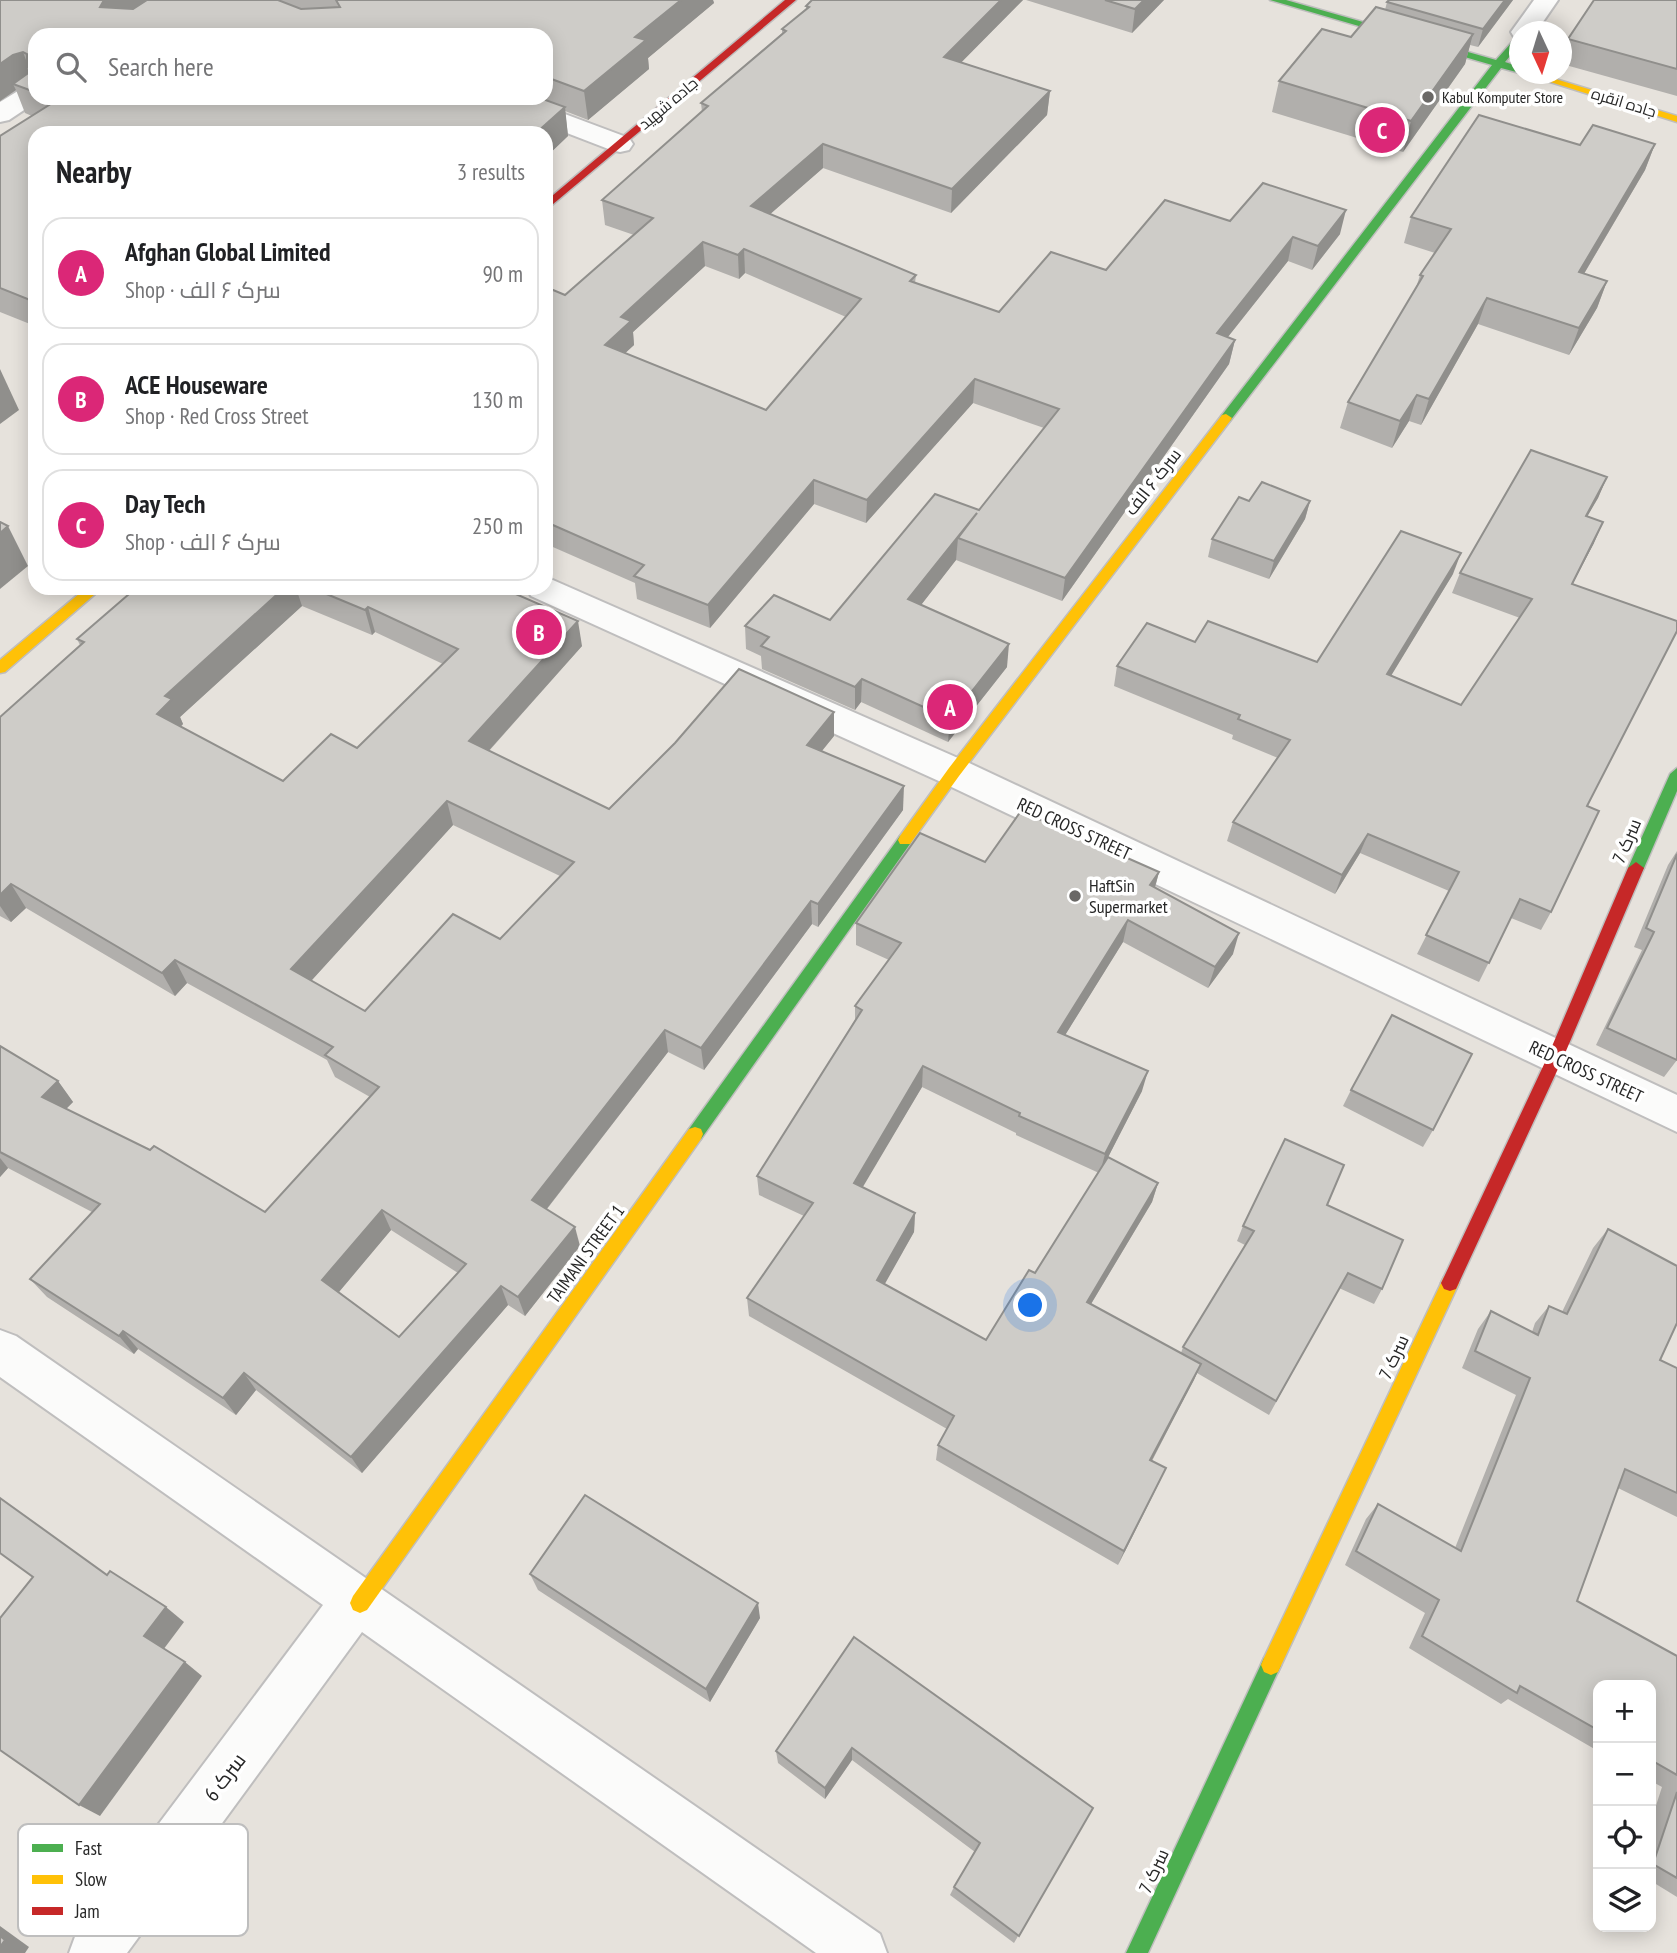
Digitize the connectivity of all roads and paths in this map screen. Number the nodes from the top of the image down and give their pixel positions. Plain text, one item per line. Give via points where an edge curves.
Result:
1 (791, 0) edge
2 (1275, 0) edge
3 (1546, 0) edge
4 (1531, 21) edge
5 (1509, 51) edge
6 (1499, 64) junction
7 (1509, 67) edge
8 (1563, 84) edge
9 (28, 96) edge
10 (517, 105) edge
11 (0, 114) edge
12 (1677, 119) edge
13 (620, 144) junction
14 (553, 201) edge
15 (553, 592) edge
16 (87, 595) edge
17 (0, 668) edge
18 (954, 772) junction
19 (1677, 774) edge
20 (843, 927) joint
21 (1555, 1058) junction
22 (1677, 1114) edge
23 (0, 1351) edge
24 (358, 1602) junction
25 (192, 1824) edge
26 (108, 1936) edge
27 (95, 1953) edge
28 (861, 1953) edge
29 (1137, 1953) edge

1 - 13 street, جاده شهید
2 - 6 street
3 - 4 street
5 - 6 street, سرک ۶ الف
6 - 7 street
6 - 18 street, سرک ۶ الف
8 - 12 street, جاده انقره
9 - 11 street
10 - 13 street
13 - 14 street, جاده شهید
15 - 18 street, RED CROSS STREET
16 - 17 street
18 - 20 street, سرک ۶ الف
18 - 21 street, RED CROSS STREET
19 - 21 street, سرک 7
20 - 24 street, TAIMANI STREET 1
21 - 22 street, RED CROSS STREET
21 - 29 street, سرک 7
23 - 24 street
24 - 25 street, سرک 6
24 - 28 street
26 - 27 street, سرک 6

